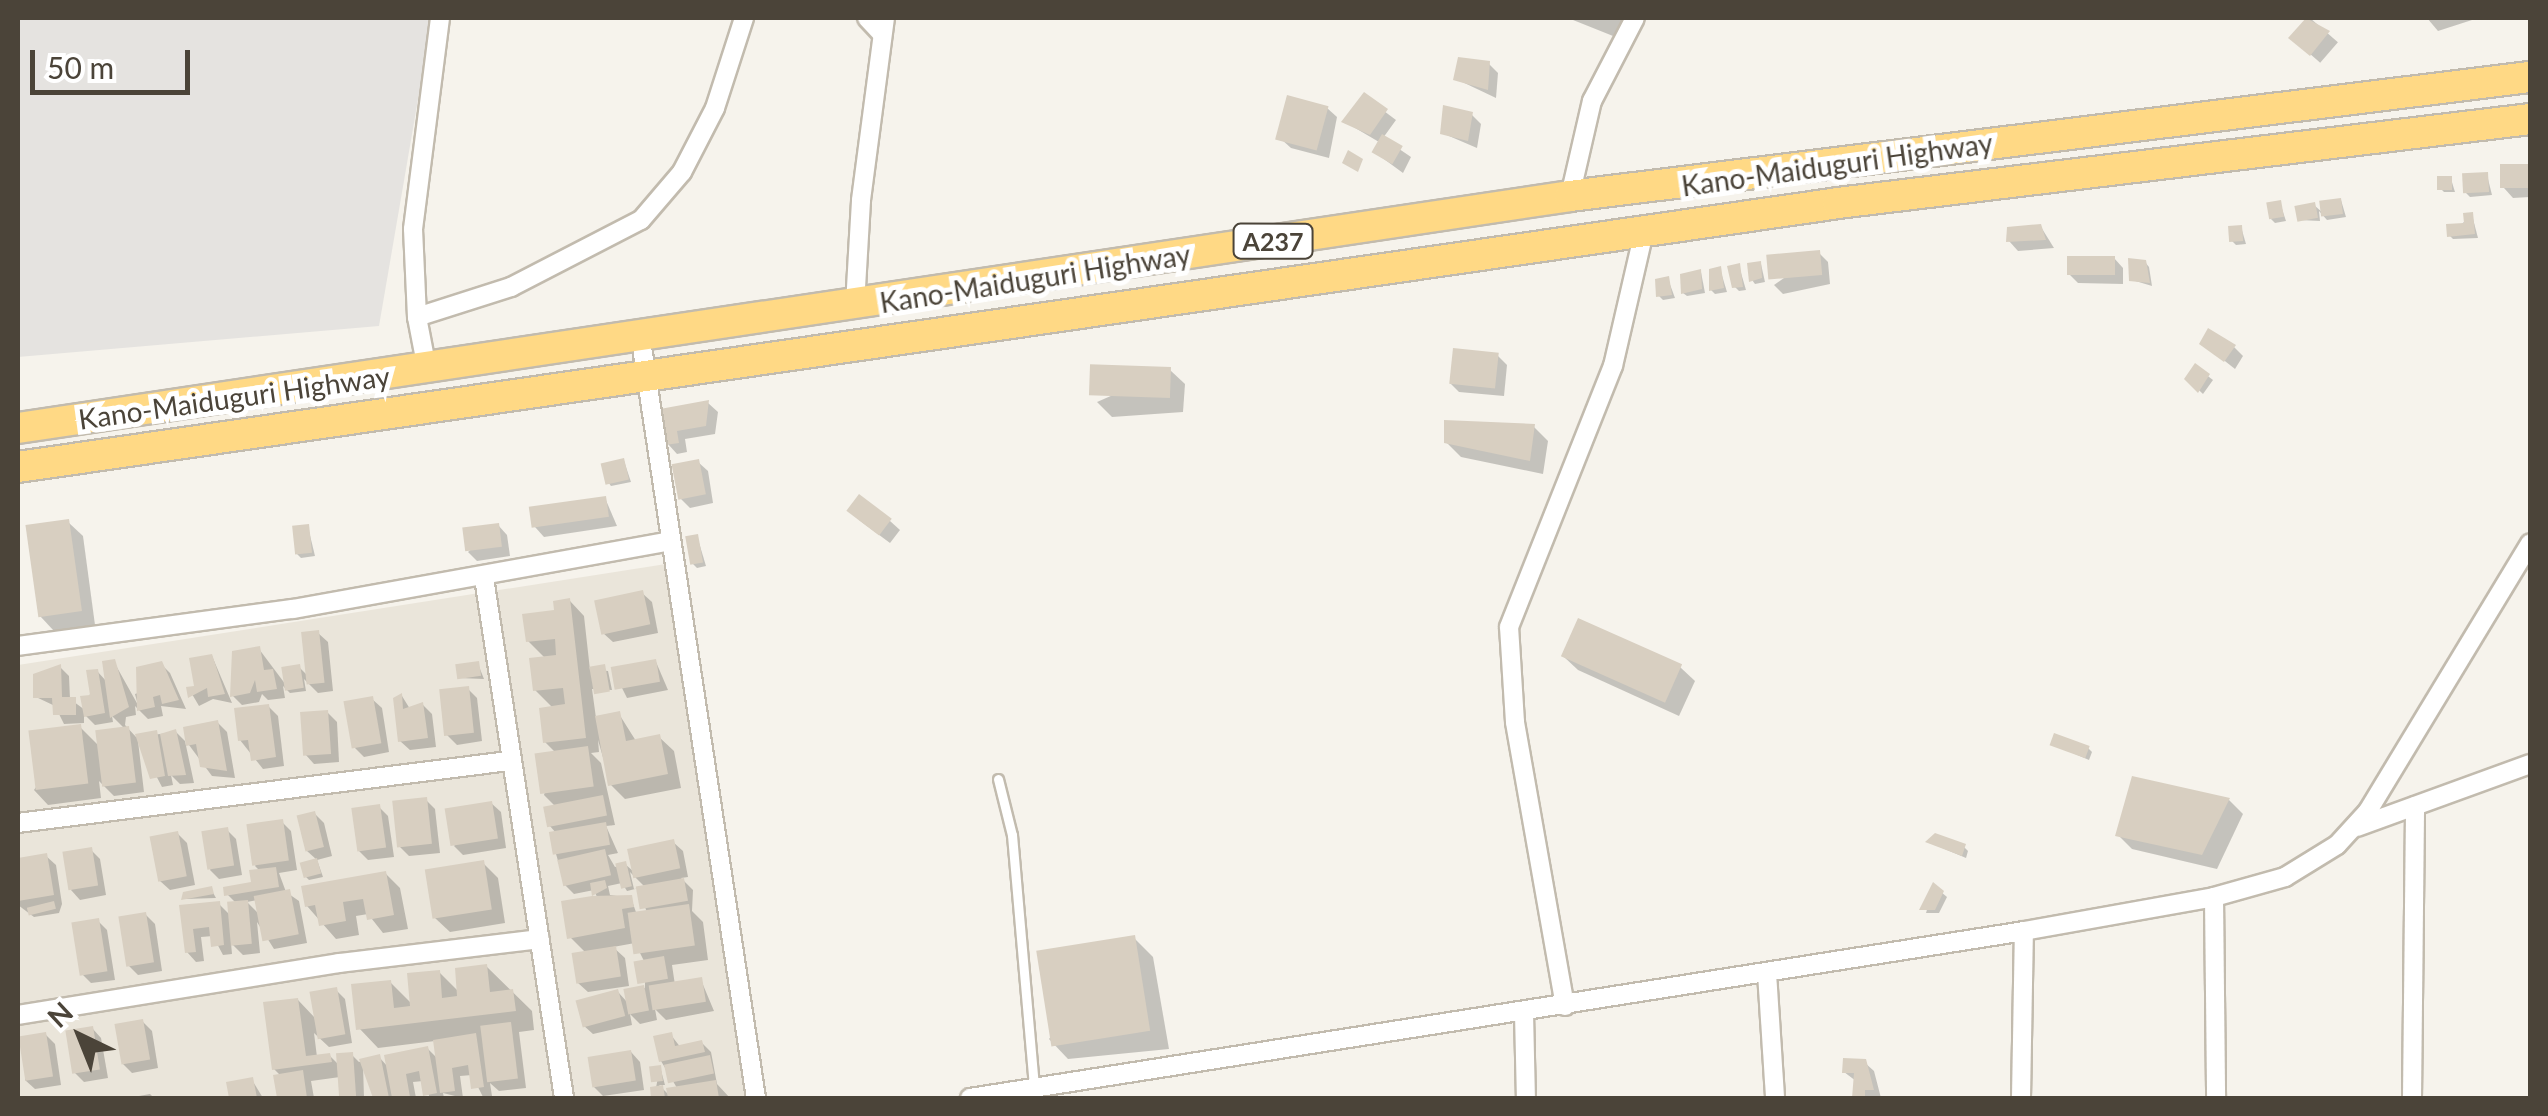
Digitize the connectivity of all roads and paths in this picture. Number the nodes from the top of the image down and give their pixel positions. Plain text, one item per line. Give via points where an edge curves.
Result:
1 (440, 18) edge
2 (744, 18) edge
3 (867, 18) edge
4 (1634, 18) edge
5 (883, 25) edge
6 (2530, 78) edge
7 (2530, 119) edge
8 (1570, 196) junction
9 (1644, 232) junction
10 (855, 305) junction
11 (417, 318) junction
12 (640, 334) junction
13 (427, 369) junction
14 (644, 377) junction
15 (18, 428) edge
16 (18, 467) edge
17 (670, 541) junction
18 (2530, 543) edge
19 (484, 578) junction
20 (18, 646) edge
21 (510, 761) junction
22 (2530, 764) edge
23 (998, 779) dead end
24 (2415, 806) junction
25 (18, 823) edge
26 (2352, 829) junction
27 (2214, 897) junction
28 (2024, 931) junction
29 (540, 939) junction
30 (1767, 973) junction
31 (1565, 1006) junction
32 (1524, 1013) junction
33 (18, 1014) edge
34 (1034, 1087) junction
35 (564, 1098) edge
36 (756, 1098) edge
37 (970, 1098) edge
38 (1526, 1098) edge
39 (1775, 1098) edge
40 (2021, 1098) edge
41 (2216, 1098) edge
42 (2412, 1098) edge

1 - 11 street via 412,229
2 - 11 street via 707,124 682,172 641,220 511,287
3 - 5 street
4 - 8 street via 1592,101
5 - 10 street
6 - 8 highway, Kano-Maiduguri Highway / A237
7 - 9 highway, Kano-Maiduguri Highway / A237 via 2321,140
8 - 10 highway, Kano-Maiduguri Highway / A237
9 - 14 highway, Kano-Maiduguri Highway / A237
9 - 31 street via 1614,366 1509,627 1515,722
10 - 12 highway, Kano-Maiduguri Highway / A237
11 - 13 street
12 - 13 highway, Kano-Maiduguri Highway / A237
12 - 14 street
13 - 15 highway, Kano-Maiduguri Highway / A237
14 - 16 highway, Kano-Maiduguri Highway / A237
14 - 17 street
17 - 19 street
17 - 36 street
18 - 26 street
19 - 20 street
19 - 21 street
21 - 25 street
21 - 29 street
22 - 24 street
23 - 34 lane via 1012,836
24 - 26 street
24 - 42 street
26 - 27 street via 2285,877
27 - 28 street
27 - 41 street
28 - 30 street
28 - 40 street
29 - 33 street via 339,962
29 - 35 street
30 - 31 street
30 - 39 street
31 - 32 street
32 - 34 street
32 - 38 street
34 - 37 street

